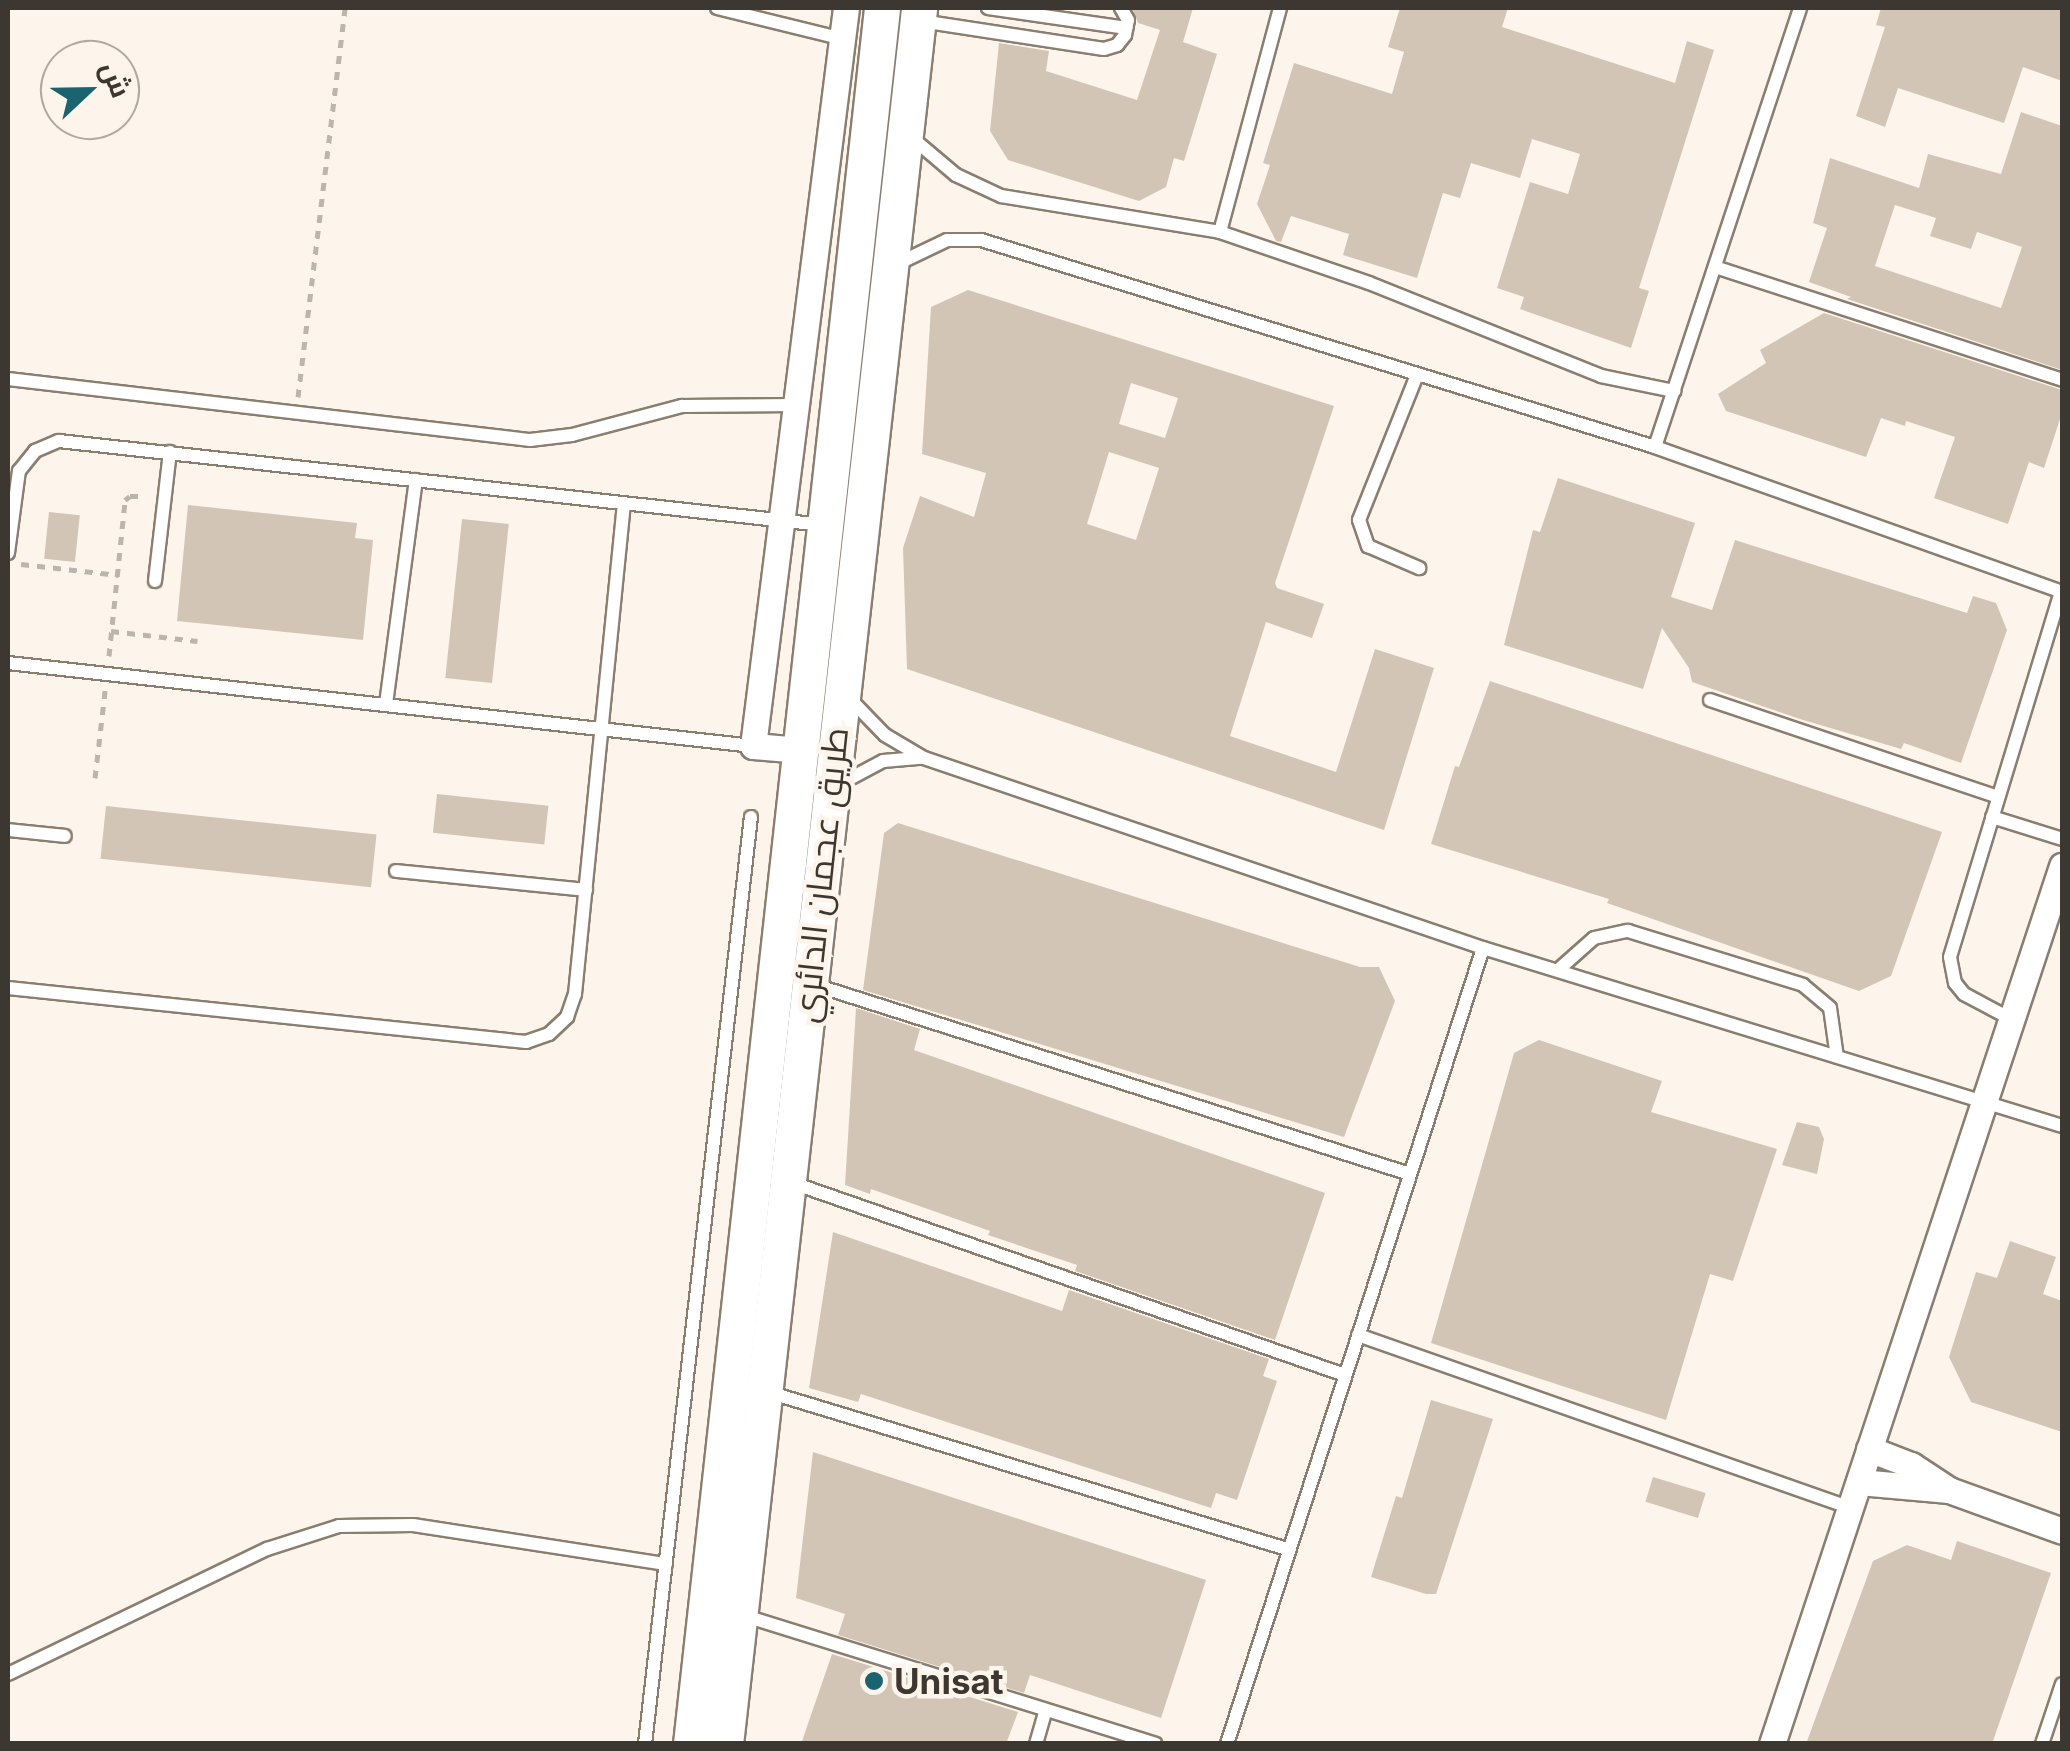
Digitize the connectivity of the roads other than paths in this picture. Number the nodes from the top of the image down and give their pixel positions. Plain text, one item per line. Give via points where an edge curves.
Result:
1 (717, 8) edge
2 (846, 8) edge
3 (882, 8) edge
4 (988, 8) edge
5 (1121, 8) edge
6 (1280, 8) edge
7 (1800, 8) edge
8 (918, 14) edge
9 (1128, 28) junction
10 (843, 39) junction
11 (905, 128) junction
12 (1220, 232) junction
13 (1715, 267) junction
14 (889, 268) junction
15 (1417, 375) junction
16 (8, 379) edge
17 (2062, 380) edge
18 (1674, 391) junction
19 (796, 405) junction
20 (1656, 447) junction
21 (170, 452) junction
22 (416, 480) junction
23 (624, 503) junction
24 (781, 521) junction
25 (824, 526) junction
26 (8, 553) edge
27 (1418, 568) dead end
28 (155, 581) dead end
29 (2062, 592) edge
30 (8, 663) edge
31 (840, 686) junction
32 (1710, 700) dead end
33 (386, 704) junction
34 (601, 732) junction
35 (753, 746) junction
36 (800, 750) junction
37 (924, 758) junction
38 (830, 790) junction
39 (1998, 797) junction
40 (751, 817) dead end
41 (1992, 817) junction
42 (8, 830) edge
43 (65, 836) dead end
44 (2062, 840) edge
45 (2062, 866) edge
46 (396, 871) dead end
47 (586, 890) junction
48 (1483, 948) junction
49 (1558, 970) junction
50 (809, 983) junction
51 (8, 988) edge
52 (2011, 1019) junction
53 (1836, 1056) junction
54 (1983, 1103) junction
55 (2062, 1126) edge
56 (1410, 1174) junction
57 (788, 1181) junction
58 (1358, 1335) junction
59 (1346, 1374) junction
60 (764, 1390) junction
61 (1869, 1449) junction
62 (1859, 1482) junction
63 (1949, 1490) junction
64 (1850, 1508) junction
65 (2062, 1530) edge
66 (1287, 1549) junction
67 (666, 1564) junction
68 (740, 1614) junction
69 (8, 1674) edge
70 (2062, 1684) edge
71 (1046, 1710) junction
72 (1152, 1743) edge
73 (645, 1744) edge
74 (691, 1744) edge
75 (725, 1744) edge
76 (1036, 1744) edge
77 (1227, 1744) edge
78 (1772, 1744) edge
79 (2042, 1744) edge

1 - 10 lane
2 - 10 street
3 - 25 main road, طريق عجمان الدائري
4 - 9 lane
5 - 9 lane
6 - 12 lane
7 - 13 lane
8 - 9 lane via 1098,48 1117,45
8 - 11 main road, طريق عجمان الدائري
10 - 19 street
11 - 12 lane via 956,176 1001,196
11 - 14 main road, طريق عجمان الدائري
12 - 18 lane via 1369,283 1600,376
13 - 17 lane
13 - 18 lane
14 - 15 lane via 947,240 981,240
14 - 31 main road, طريق عجمان الدائري
15 - 20 lane
15 - 27 lane via 1358,520 1368,546
16 - 19 lane via 530,440 682,406
18 - 20 lane
19 - 24 street
20 - 29 lane
21 - 22 lane
21 - 26 lane via 72,441 36,451 15,483
21 - 28 lane
22 - 23 lane
22 - 33 lane
23 - 24 lane
23 - 34 lane
24 - 25 lane
24 - 35 street
25 - 36 main road, طريق عجمان الدائري
29 - 39 lane
30 - 33 lane
31 - 37 lane via 885,735
31 - 38 main road, طريق عجمان الدائري
32 - 39 lane
33 - 34 lane
34 - 35 lane
34 - 47 lane
35 - 36 street
36 - 74 main road, طريق عجمان الدائري
37 - 38 lane via 883,761
37 - 48 lane
38 - 50 main road, طريق عجمان الدائري
39 - 41 lane
40 - 67 lane
41 - 44 lane
41 - 52 lane via 1951,970 1964,994
42 - 43 lane
45 - 52 street
46 - 47 lane
47 - 51 lane via 572,1005 549,1034 526,1042
48 - 49 lane
48 - 56 lane
49 - 53 lane
49 - 53 lane via 1594,938 1628,931 1813,991 1830,1008
50 - 56 lane
50 - 57 main road, طريق عجمان الدائري
52 - 54 street
53 - 54 lane
54 - 55 lane
54 - 61 street
56 - 58 lane
57 - 59 lane
57 - 60 main road, طريق عجمان الدائري
58 - 59 lane
58 - 64 lane
59 - 66 lane
60 - 66 lane
60 - 68 main road, طريق عجمان الدائري
61 - 62 street
61 - 63 street
62 - 63 street
62 - 64 street
63 - 65 street
64 - 78 street
66 - 77 lane
67 - 69 lane via 413,1525 338,1526 267,1549
67 - 73 lane
68 - 71 lane
68 - 75 main road, طريق عجمان الدائري
70 - 79 lane
71 - 72 lane
71 - 76 lane

